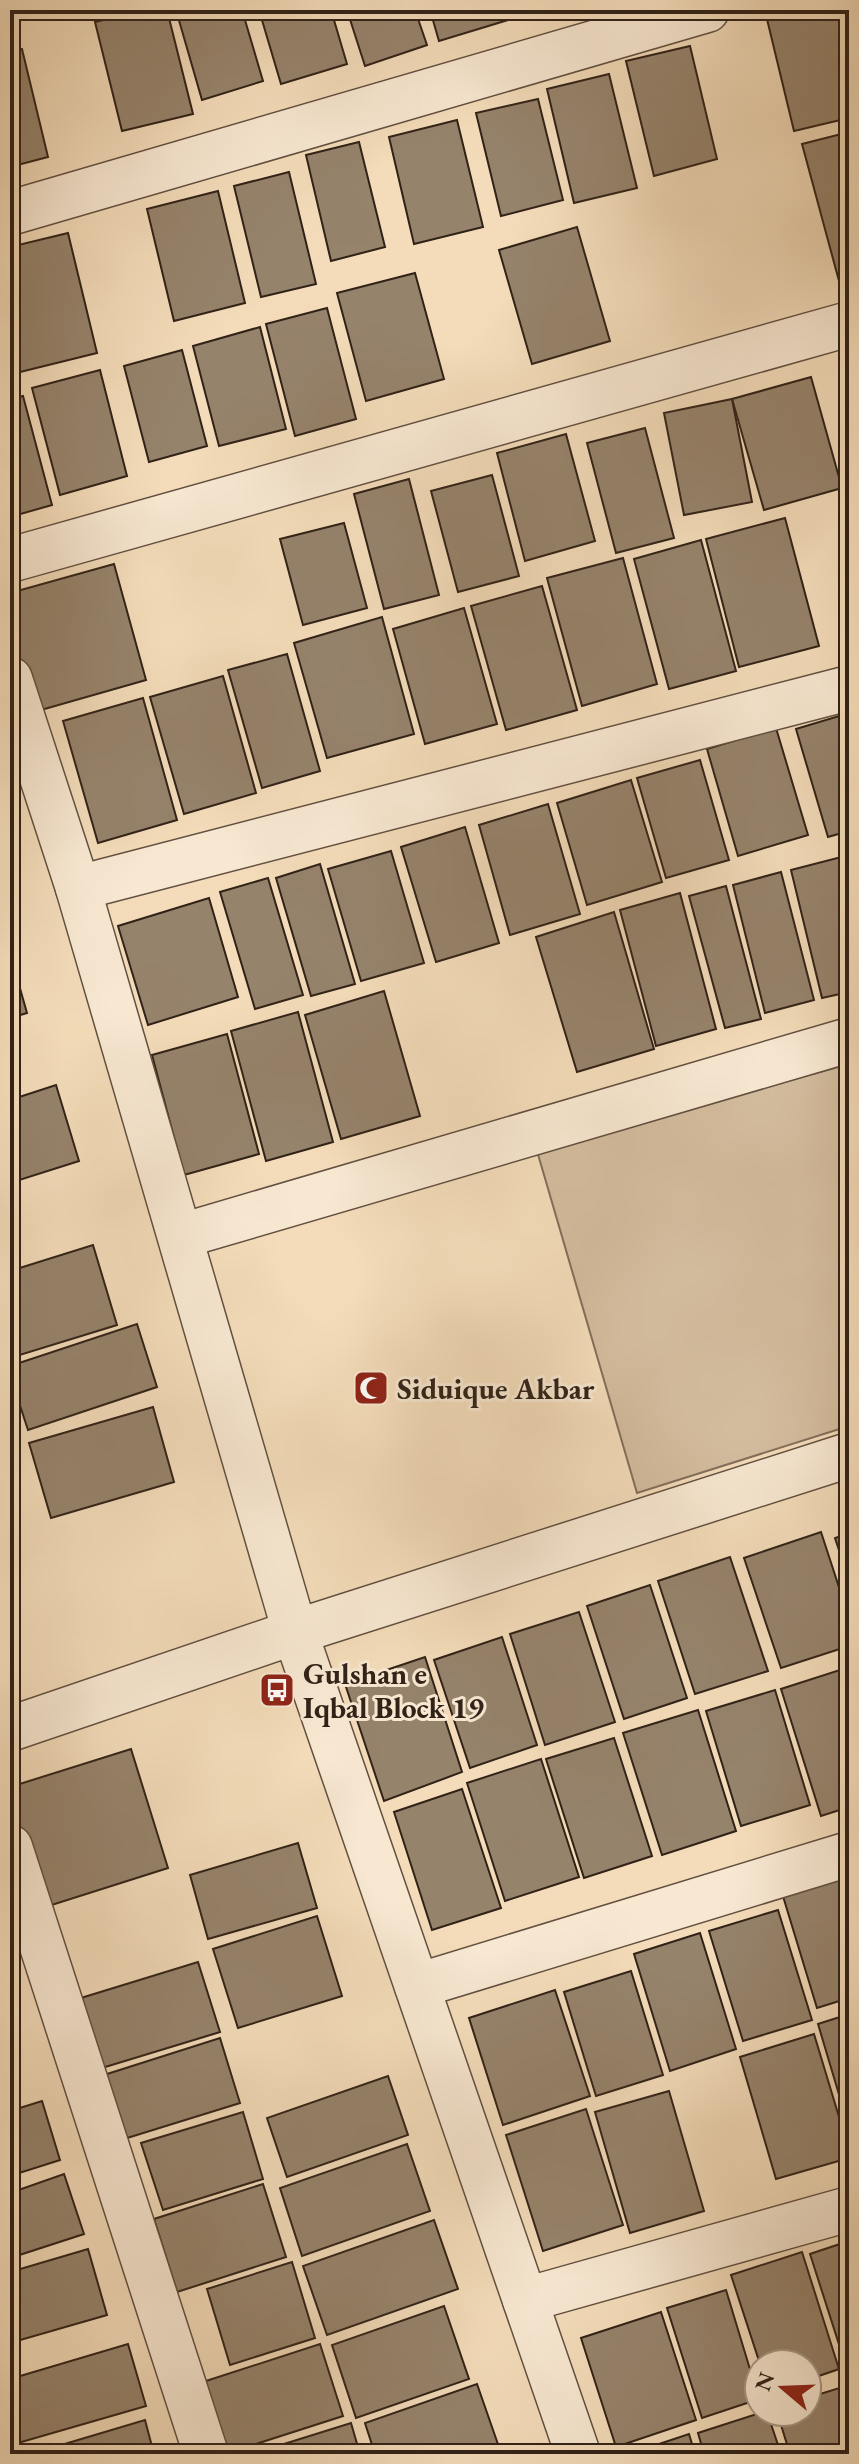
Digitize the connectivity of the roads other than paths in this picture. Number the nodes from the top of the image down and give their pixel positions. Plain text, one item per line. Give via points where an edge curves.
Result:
1 (707, 10) edge
2 (10, 213) edge
3 (849, 324) edge
4 (10, 560) edge
5 (10, 679) edge
6 (849, 688) edge
7 (78, 888) junction
8 (849, 1040) edge
9 (181, 1236) junction
10 (849, 1455) edge
11 (295, 1632) junction
12 (10, 1729) edge
13 (10, 1847) edge
14 (849, 1854) edge
15 (417, 1986) junction
16 (849, 2209) edge
17 (525, 2300) junction
18 (206, 2454) edge
19 (578, 2454) edge

1 - 2 street
3 - 4 street
5 - 7 street
6 - 7 street
7 - 9 street
8 - 9 street
9 - 11 street
10 - 11 street
11 - 12 street
11 - 15 street
13 - 18 street
14 - 15 street
15 - 17 street
16 - 17 street
17 - 19 street

